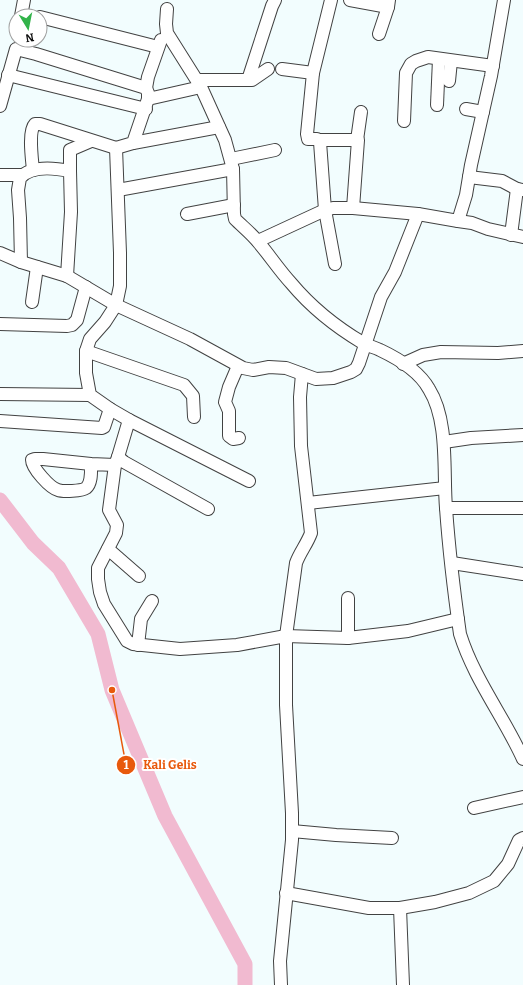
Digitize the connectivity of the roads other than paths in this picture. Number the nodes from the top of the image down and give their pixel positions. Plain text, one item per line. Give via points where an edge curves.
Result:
1 (275, 0) edge
2 (331, 0) edge
3 (350, 0) edge
4 (504, 0) edge
5 (388, 3) edge
6 (167, 9) dead end
7 (48, 19) edge
8 (166, 28) junction
9 (379, 34) dead end
10 (158, 47) junction
11 (16, 48) edge
12 (23, 48) edge
13 (445, 60) junction
14 (492, 66) junction
15 (268, 69) dead end
16 (282, 69) dead end
17 (313, 73) junction
18 (8, 75) junction
19 (248, 80) junction
20 (449, 81) dead end
21 (199, 84) junction
22 (147, 99) junction
23 (437, 105) dead end
24 (0, 106) edge
25 (466, 109) dead end
26 (361, 112) dead end
27 (483, 112) junction
28 (404, 121) dead end
29 (220, 127) junction
30 (319, 140) junction
31 (357, 140) junction
32 (91, 141) junction
33 (133, 142) junction
34 (116, 148) junction
35 (275, 150) dead end
36 (232, 164) junction
37 (70, 171) junction
38 (28, 172) junction
39 (0, 175) edge
40 (469, 177) junction
41 (520, 189) edge
42 (118, 190) junction
43 (234, 206) junction
44 (353, 208) junction
45 (325, 210) junction
46 (187, 214) dead end
47 (418, 214) junction
48 (458, 221) junction
49 (511, 235) junction
50 (523, 237) edge
51 (258, 241) junction
52 (0, 253) edge
53 (21, 262) junction
54 (335, 264) dead end
55 (37, 267) junction
56 (66, 276) junction
57 (86, 287) junction
58 (32, 302) dead end
59 (116, 304) junction
60 (0, 324) edge
61 (365, 344) junction
62 (86, 351) junction
63 (523, 351) edge
64 (403, 364) junction
65 (238, 366) junction
66 (302, 374) junction
67 (0, 394) edge
68 (90, 395) junction
69 (110, 409) junction
70 (194, 417) dead end
71 (129, 420) junction
72 (0, 421) edge
73 (523, 435) edge
74 (239, 438) dead end
75 (444, 442) junction
76 (116, 461) junction
77 (91, 464) junction
78 (249, 481) dead end
79 (445, 488) junction
80 (308, 503) junction
81 (446, 508) junction
82 (523, 508) edge
83 (208, 509) dead end
84 (108, 549) junction
85 (452, 563) junction
86 (523, 574) edge
87 (138, 576) dead end
88 (348, 598) dead end
89 (152, 600) dead end
90 (458, 620) junction
91 (286, 636) junction
92 (348, 638) junction
93 (138, 644) junction
94 (523, 759) edge
95 (523, 797) edge
96 (474, 808) dead end
97 (292, 831) junction
98 (392, 838) dead end
99 (523, 838) edge
100 (286, 893) junction
101 (400, 908) junction
102 (281, 985) edge
103 (403, 985) edge

1 - 19 street
2 - 17 street
3 - 5 street
4 - 14 street
5 - 9 street
6 - 8 street
7 - 10 street
8 - 10 street
8 - 21 street
10 - 22 street via 148,77
11 - 18 street
12 - 22 street
13 - 14 street
13 - 20 street
13 - 23 street
13 - 28 street via 428,57 411,64 408,68
14 - 27 street
15 - 19 street via 255,79
16 - 17 street
17 - 30 street via 306,134 308,139
18 - 22 street
18 - 24 street
19 - 21 street
21 - 22 street
21 - 29 street
22 - 33 street
25 - 27 street
26 - 31 street
27 - 40 street
29 - 33 street
29 - 36 street
30 - 31 street
30 - 45 street
31 - 44 street
32 - 34 street
32 - 37 street via 70,150
32 - 38 street via 34,124
33 - 34 street
34 - 42 street
35 - 36 street
36 - 42 street
36 - 43 street
37 - 38 street via 44,169
37 - 56 street via 71,212
38 - 39 street
38 - 53 street via 20,178 18,190
40 - 41 street via 502,181
40 - 48 street
41 - 49 street
42 - 59 street via 120,286
43 - 46 street
43 - 51 street via 235,219
44 - 45 street
44 - 47 street
45 - 51 street
45 - 54 street
47 - 48 street
47 - 61 street via 395,272 381,297
48 - 49 street
49 - 50 street
51 - 61 street via 291,284 341,329
52 - 53 street
53 - 55 street
55 - 56 street
55 - 58 street
56 - 57 street
57 - 59 street
57 - 60 street via 77,320 72,325
59 - 62 street via 90,339
59 - 65 street via 190,339
61 - 64 street
61 - 66 street via 359,363 351,372 333,378 316,379
62 - 68 street
62 - 70 street via 184,385 193,396
63 - 64 street via 441,352 423,355
64 - 75 street via 429,388 439,415
65 - 66 street via 253,370 269,367 286,368
65 - 74 street via 225,402 229,411 229,436 233,439
66 - 80 street via 300,446
67 - 68 street
68 - 69 street
69 - 71 street
69 - 72 street via 102,428
71 - 76 street
71 - 78 street
73 - 75 street
75 - 79 street
76 - 77 street
76 - 83 street via 124,462
76 - 84 street via 109,510 117,525
77 - 77 street via 90,480 86,488 62,491 50,485 35,469 32,460 36,458
79 - 80 street
79 - 81 street
80 - 91 street via 311,533 296,563
81 - 82 street
81 - 85 street
84 - 87 street
84 - 93 street via 98,568 100,592 104,604 127,641
85 - 86 street
85 - 90 street
88 - 92 street
89 - 93 street via 141,619
90 - 92 street via 408,631
90 - 94 street via 466,652
91 - 92 street
91 - 93 street via 237,645 180,649
91 - 97 street via 286,705
95 - 96 street
97 - 98 street
97 - 100 street
99 - 101 street via 519,840 508,864 494,881 469,893
100 - 101 street via 369,908
100 - 102 street via 280,961
101 - 103 street

